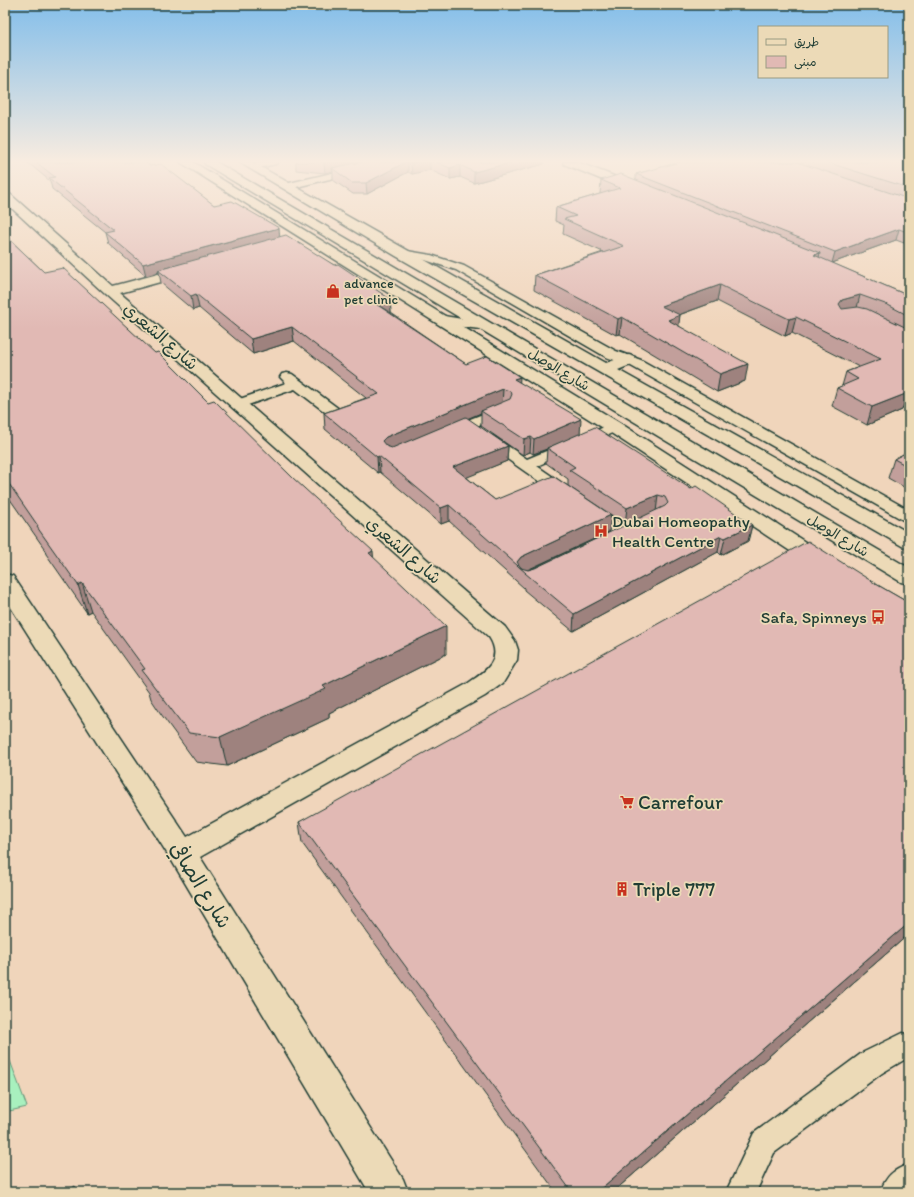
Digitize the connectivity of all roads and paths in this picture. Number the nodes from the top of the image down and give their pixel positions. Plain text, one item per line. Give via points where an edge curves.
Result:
1 (29, 218) edge
2 (274, 218) edge
3 (295, 218) edge
4 (342, 218) edge
5 (402, 253) junction
6 (201, 267) edge
7 (110, 291) junction
8 (444, 321) junction
9 (487, 326) junction
10 (629, 360) junction
11 (606, 369) junction
12 (239, 404) junction
13 (503, 410) edge
14 (334, 412) edge
15 (467, 425) junction
16 (614, 427) junction
17 (440, 437) edge
18 (525, 465) junction
19 (909, 516) edge
20 (624, 533) edge
21 (909, 542) edge
22 (838, 573) edge
23 (909, 577) edge
24 (5, 582) edge
25 (182, 853) junction
26 (903, 1046) dead end
27 (909, 1182) edge
28 (390, 1192) edge
29 (741, 1192) edge
30 (898, 1192) edge

1 - 7 street, شارع الشعري
2 - 8 street via 299,240
3 - 9 street, شارع الوصل
4 - 5 street, شارع الوصل
5 - 10 lane via 433,258 460,268 615,356
5 - 11 street, شارع الوصل
6 - 7 street
7 - 12 street, شارع الشعري
8 - 9 street
8 - 16 street
9 - 23 street, شارع الوصل
10 - 11 street
10 - 19 lane
11 - 21 street, شارع الوصل
12 - 14 lane via 292,380
12 - 25 street, شارع الشعري via 497,632 506,650 505,660 495,677 476,690
13 - 15 lane
15 - 17 lane
15 - 18 lane
16 - 18 lane
16 - 22 street
18 - 20 lane
24 - 25 street, شارع الصافي
25 - 28 street, شارع الصافي
26 - 29 lane via 872,1063 764,1144
27 - 30 street

